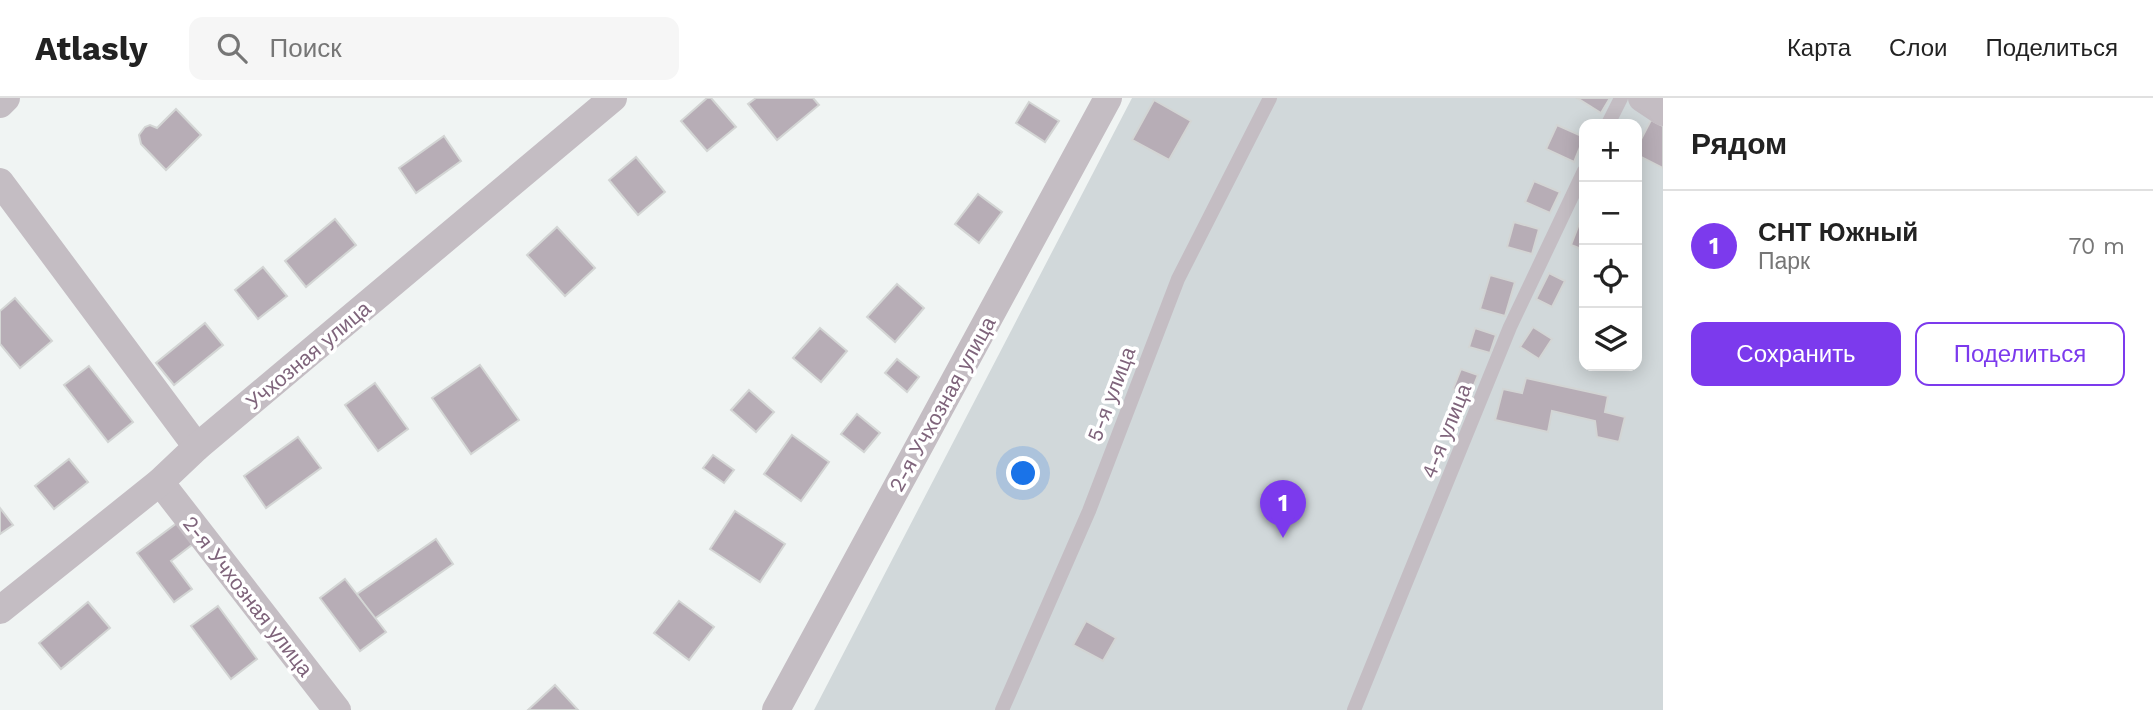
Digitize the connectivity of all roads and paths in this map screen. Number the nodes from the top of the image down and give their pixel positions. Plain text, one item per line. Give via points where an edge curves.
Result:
1 (6, 98) edge
2 (613, 98) edge
3 (1108, 98) edge
4 (1270, 98) edge
5 (1622, 98) edge
6 (1642, 98) edge
7 (0, 104) edge
8 (1663, 112) edge
9 (1611, 119) edge
10 (1579, 182) edge
11 (3, 192) edge
12 (197, 447) junction
13 (160, 482) junction
14 (0, 610) edge
15 (337, 710) edge
16 (776, 710) edge
17 (1002, 710) edge
18 (1354, 710) edge

1 - 7 street
2 - 12 street, Учхозная улица
3 - 16 street, 2-я Учхозная улица
4 - 17 lane, 5-я улица via 1178,279 1089,511
5 - 9 lane
6 - 8 street
10 - 18 lane, 4-я улица via 1510,327
11 - 12 street
12 - 13 street, Учхозная улица
13 - 14 street, Учхозная улица
13 - 15 street, 2-я Учхозная улица

